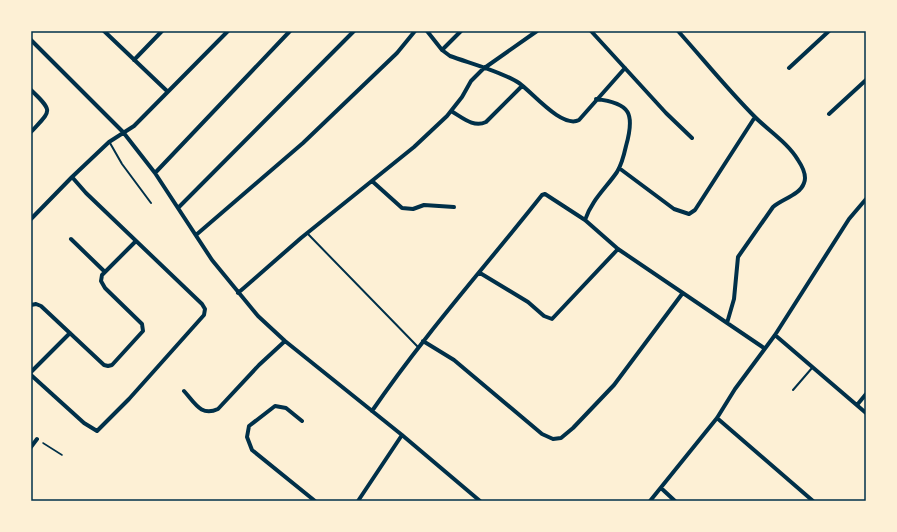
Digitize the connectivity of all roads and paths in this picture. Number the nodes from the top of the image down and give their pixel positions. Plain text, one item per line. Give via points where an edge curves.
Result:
1 (104, 31) edge
2 (162, 31) edge
3 (228, 31) edge
4 (290, 31) edge
5 (354, 31) edge
6 (415, 31) edge
7 (427, 31) edge
8 (461, 31) edge
9 (538, 31) edge
10 (590, 31) edge
11 (678, 31) edge
12 (829, 31) edge
13 (31, 40) edge
14 (442, 50) junction
15 (134, 60) junction
16 (625, 68) junction
17 (789, 68) dead end
18 (483, 69) junction
19 (866, 80) edge
20 (522, 86) junction
21 (31, 90) edge
22 (167, 91) junction
23 (596, 99) junction
24 (451, 111) junction
25 (828, 114) dead end
26 (755, 118) junction
27 (31, 132) edge
28 (123, 132) junction
29 (692, 138) dead end
30 (109, 142) junction
31 (619, 168) junction
32 (155, 173) junction
33 (72, 177) junction
34 (372, 181) junction
35 (866, 199) edge
36 (151, 203) dead end
37 (179, 207) junction
38 (454, 207) dead end
39 (31, 219) edge
40 (585, 220) junction
41 (307, 233) junction
42 (196, 235) junction
43 (71, 239) dead end
44 (136, 241) junction
45 (618, 249) junction
46 (105, 272) junction
47 (480, 273) junction
48 (238, 293) junction
49 (682, 294) junction
50 (31, 305) edge
51 (727, 323) junction
52 (70, 333) junction
53 (775, 335) junction
54 (285, 341) junction
55 (423, 341) junction
56 (418, 347) junction
57 (764, 348) junction
58 (813, 367) junction
59 (31, 373) edge
60 (793, 390) dead end
61 (184, 391) dead end
62 (866, 394) edge
63 (857, 405) junction
64 (372, 411) junction
65 (866, 413) edge
66 (718, 418) junction
67 (302, 421) dead end
68 (402, 435) junction
69 (38, 439) joint
70 (31, 447) edge
71 (62, 455) dead end
72 (661, 488) junction
73 (316, 501) edge
74 (358, 501) edge
75 (480, 501) edge
76 (650, 501) edge
77 (675, 501) edge
78 (813, 501) edge

1 - 15 street
2 - 15 street
3 - 22 street
4 - 32 street
5 - 37 street
6 - 42 street via 397,53 303,143
7 - 14 street
8 - 14 street
9 - 18 street
10 - 16 street
11 - 26 street
12 - 17 street
13 - 28 street
14 - 18 street via 450,56
15 - 22 street
16 - 23 street
16 - 29 street via 666,114
18 - 20 street via 495,72
18 - 24 street via 471,81
19 - 25 street
20 - 23 street via 568,121 579,120
20 - 24 street via 480,125 473,124
21 - 27 street via 48,109 48,114
22 - 28 street via 134,126
23 - 31 street via 620,105 625,108 630,118 632,127
24 - 34 street via 414,147
26 - 31 street via 695,210 689,214 674,209
26 - 51 street via 788,147 798,160 804,173 804,183 798,191 773,207 738,257 734,299
28 - 30 street
28 - 32 street
30 - 33 street
30 - 36 lane
31 - 40 street via 591,206
32 - 37 street
33 - 39 street
33 - 44 street
34 - 38 street via 402,208 413,209 424,205
34 - 41 street
35 - 53 street via 849,219
37 - 42 street
40 - 45 street
40 - 47 street via 550,196 542,195
41 - 48 street
41 - 56 lane
42 - 48 street
43 - 46 street
44 - 46 street
44 - 59 street via 202,304 205,309 204,316 97,431 84,423
45 - 47 street via 552,319
45 - 49 street
46 - 52 street via 101,281 105,288 142,324 144,331 112,365 108,366
47 - 55 street
48 - 54 street
49 - 51 street
49 - 55 street via 614,385 561,438 553,439 542,434 454,360
50 - 52 street via 41,306
51 - 57 street
52 - 59 street
53 - 57 street
53 - 58 street
54 - 61 street via 218,410 210,413 203,411
54 - 64 street
55 - 56 street
56 - 64 street
57 - 66 street
58 - 60 lane
58 - 63 street
62 - 63 street
63 - 65 street
64 - 68 street
66 - 72 street
66 - 78 street
67 - 73 street via 286,408 275,406 249,426 247,437 252,450
68 - 74 street
68 - 75 street
69 - 70 street
69 - 71 path
72 - 76 street
72 - 77 street

